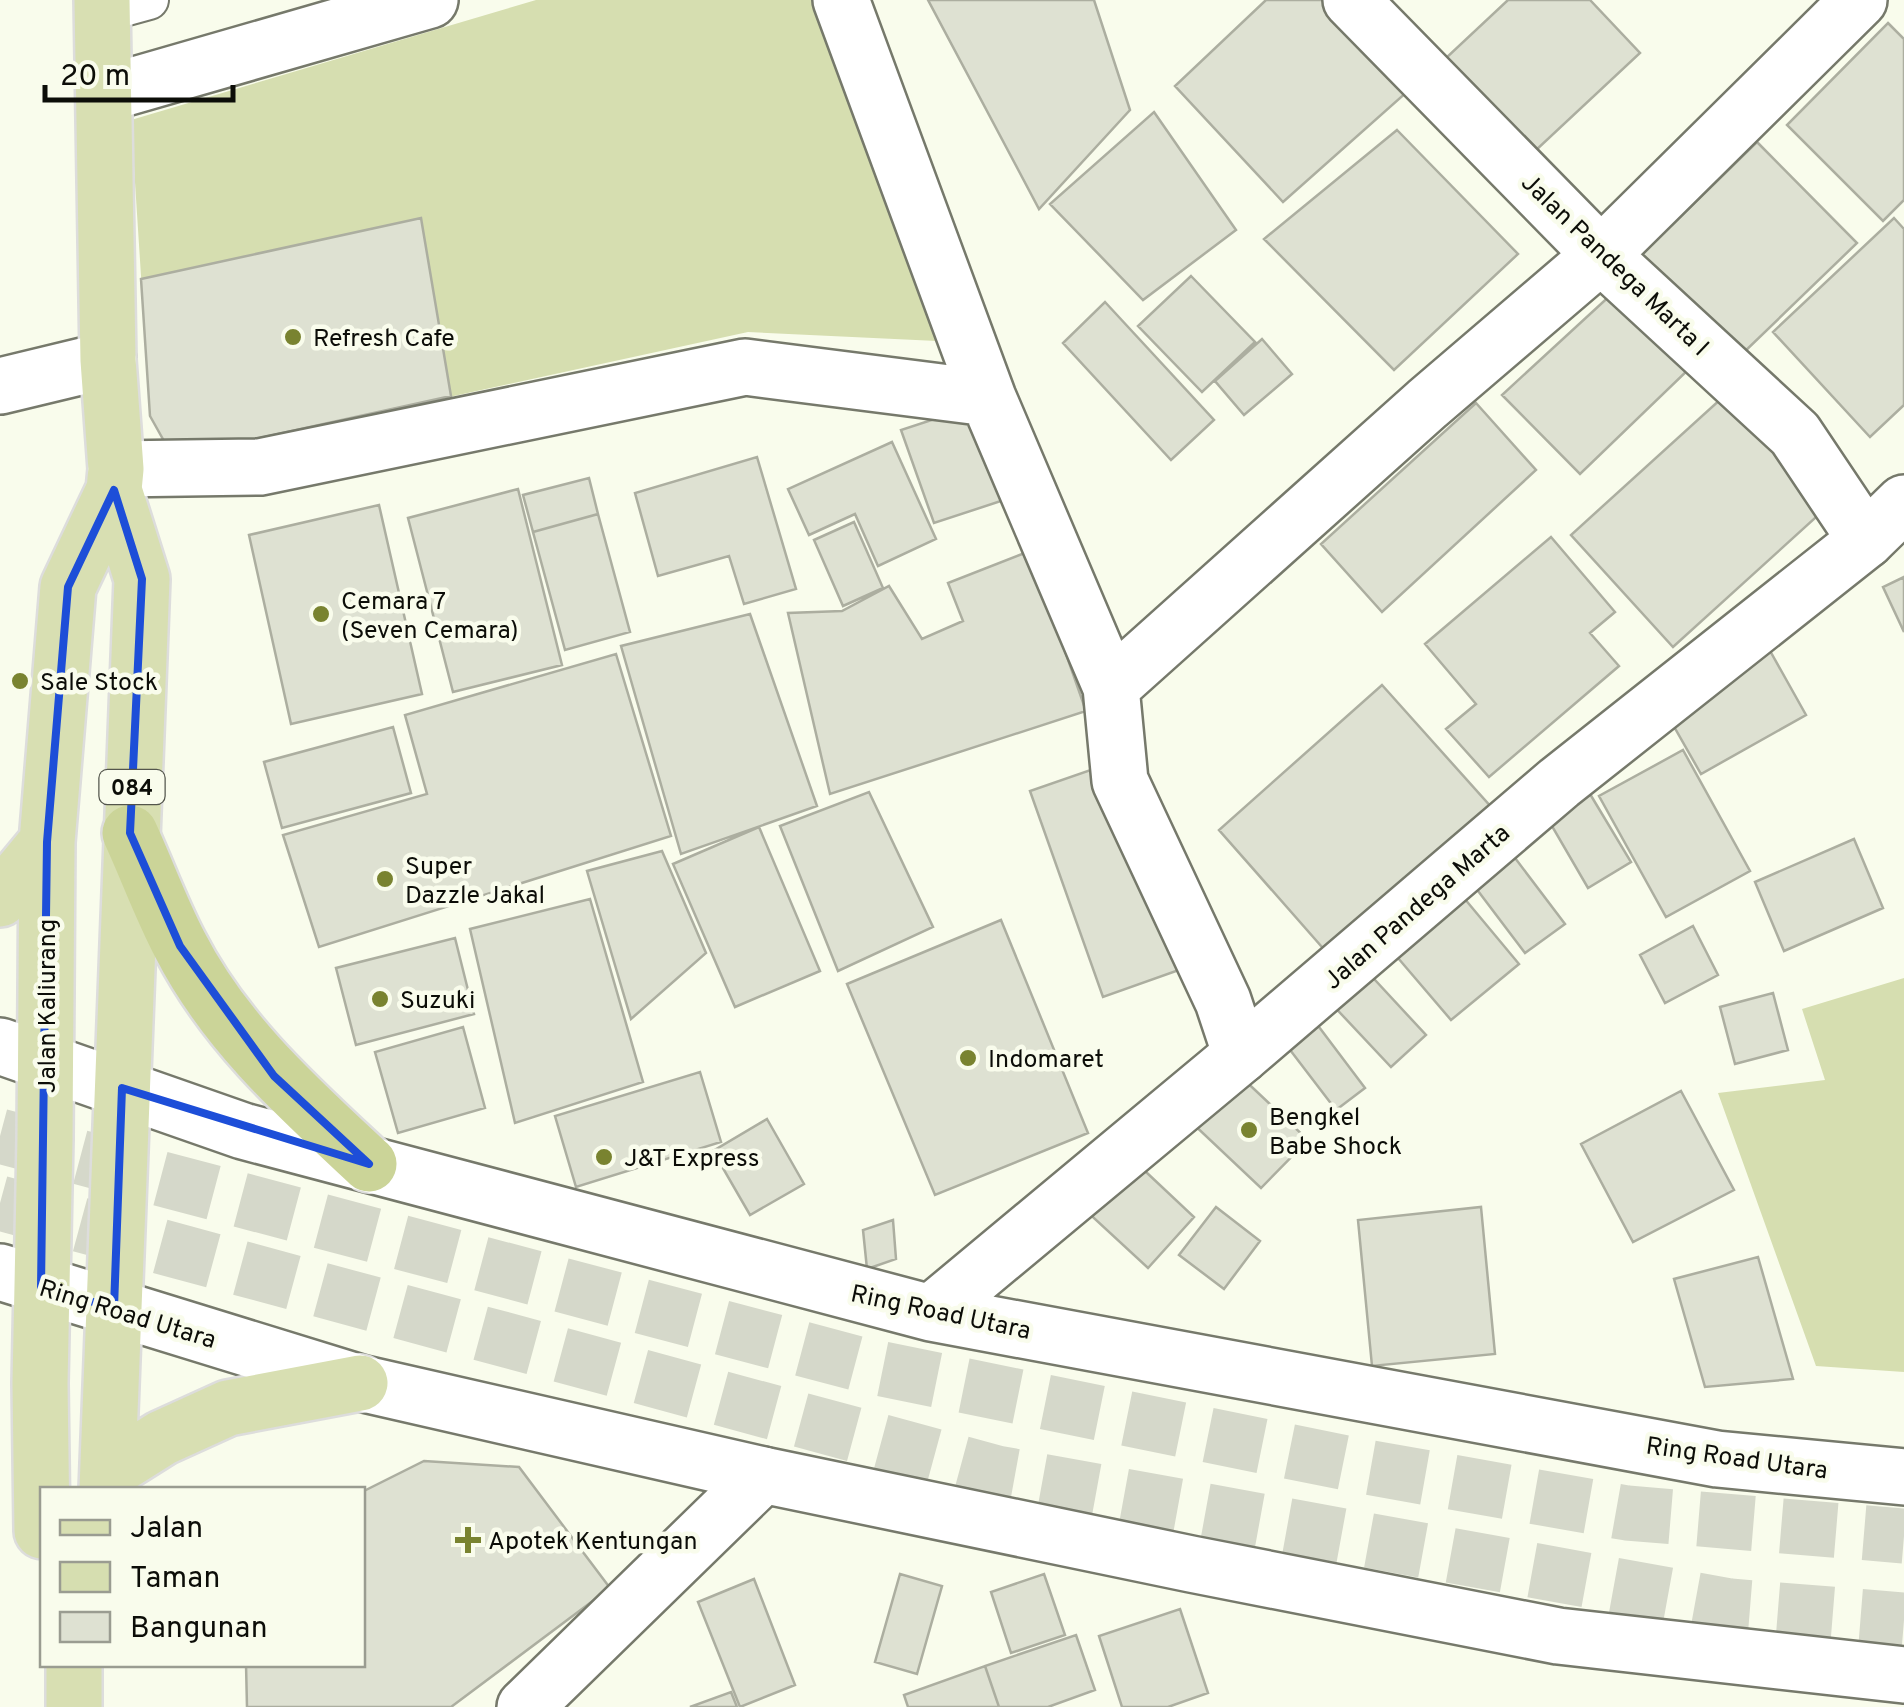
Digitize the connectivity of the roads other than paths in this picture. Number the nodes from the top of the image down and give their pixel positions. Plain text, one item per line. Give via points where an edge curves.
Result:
1 (430, 0) edge
2 (841, 0) edge
3 (1351, 0) edge
4 (1858, 0) edge
5 (118, 4) edge
6 (104, 94) junction
7 (1600, 254) junction
8 (108, 360) junction
9 (0, 386) edge
10 (988, 398) junction
11 (115, 480) junction
12 (1885, 521) edge
13 (1111, 687) junction
14 (130, 833) junction
15 (47, 842) junction
16 (0, 899) edge
17 (22, 1053) edge
18 (1241, 1055) junction
19 (122, 1088) junction
20 (369, 1164) junction
21 (21, 1279) edge
22 (114, 1308) junction
23 (931, 1313) junction
24 (0, 1362) edge
25 (360, 1383) junction
26 (40, 1436) junction
27 (763, 1475) junction
28 (1904, 1478) edge
29 (107, 1481) edge
30 (41, 1487) edge
31 (74, 1667) edge
32 (1904, 1675) edge
33 (74, 1707) edge
34 (524, 1707) edge

1 - 6 street
2 - 10 street
3 - 7 street, Jalan Pandega Marta I
4 - 7 street
5 - 6 main road, Jalan Kaliurang / 084
6 - 8 main road, Jalan Kaliurang / 084
7 - 12 street, Jalan Pandega Marta I
7 - 13 street
8 - 9 street
8 - 11 main road, Jalan Kaliurang / 084
10 - 11 street via 745,367 260,467
10 - 13 street
11 - 14 main road, Jalan Kaliurang / 084 via 142,578
11 - 15 main road, Jalan Kaliurang / 084 via 68,587
12 - 18 street, Jalan Pandega Marta via 1559,783
13 - 18 street via 1120,780
14 - 19 main road, Jalan Kaliurang / 084
14 - 20 highway via 180,946 223,1013 274,1076
15 - 16 main road
15 - 17 main road, Jalan Kaliurang / 084
17 - 19 street, Ring Road Utara
17 - 21 main road, Jalan Kaliurang / 084
18 - 23 street, Jalan Pandega Marta
19 - 20 street, Ring Road Utara via 243,1131
19 - 22 main road, Jalan Kaliurang / 084
20 - 23 street, Ring Road Utara
21 - 22 street, Ring Road Utara
21 - 26 main road, Jalan Kaliurang / 084
22 - 25 street, Ring Road Utara
22 - 29 main road, Jalan Kaliurang / 084
23 - 28 street, Ring Road Utara via 1717,1459
24 - 26 main road
25 - 27 street, Ring Road Utara
25 - 29 main road via 228,1408 162,1438
26 - 30 main road, Jalan Kaliurang / 084
27 - 32 street, Ring Road Utara via 1558,1636
27 - 34 street
31 - 33 main road

